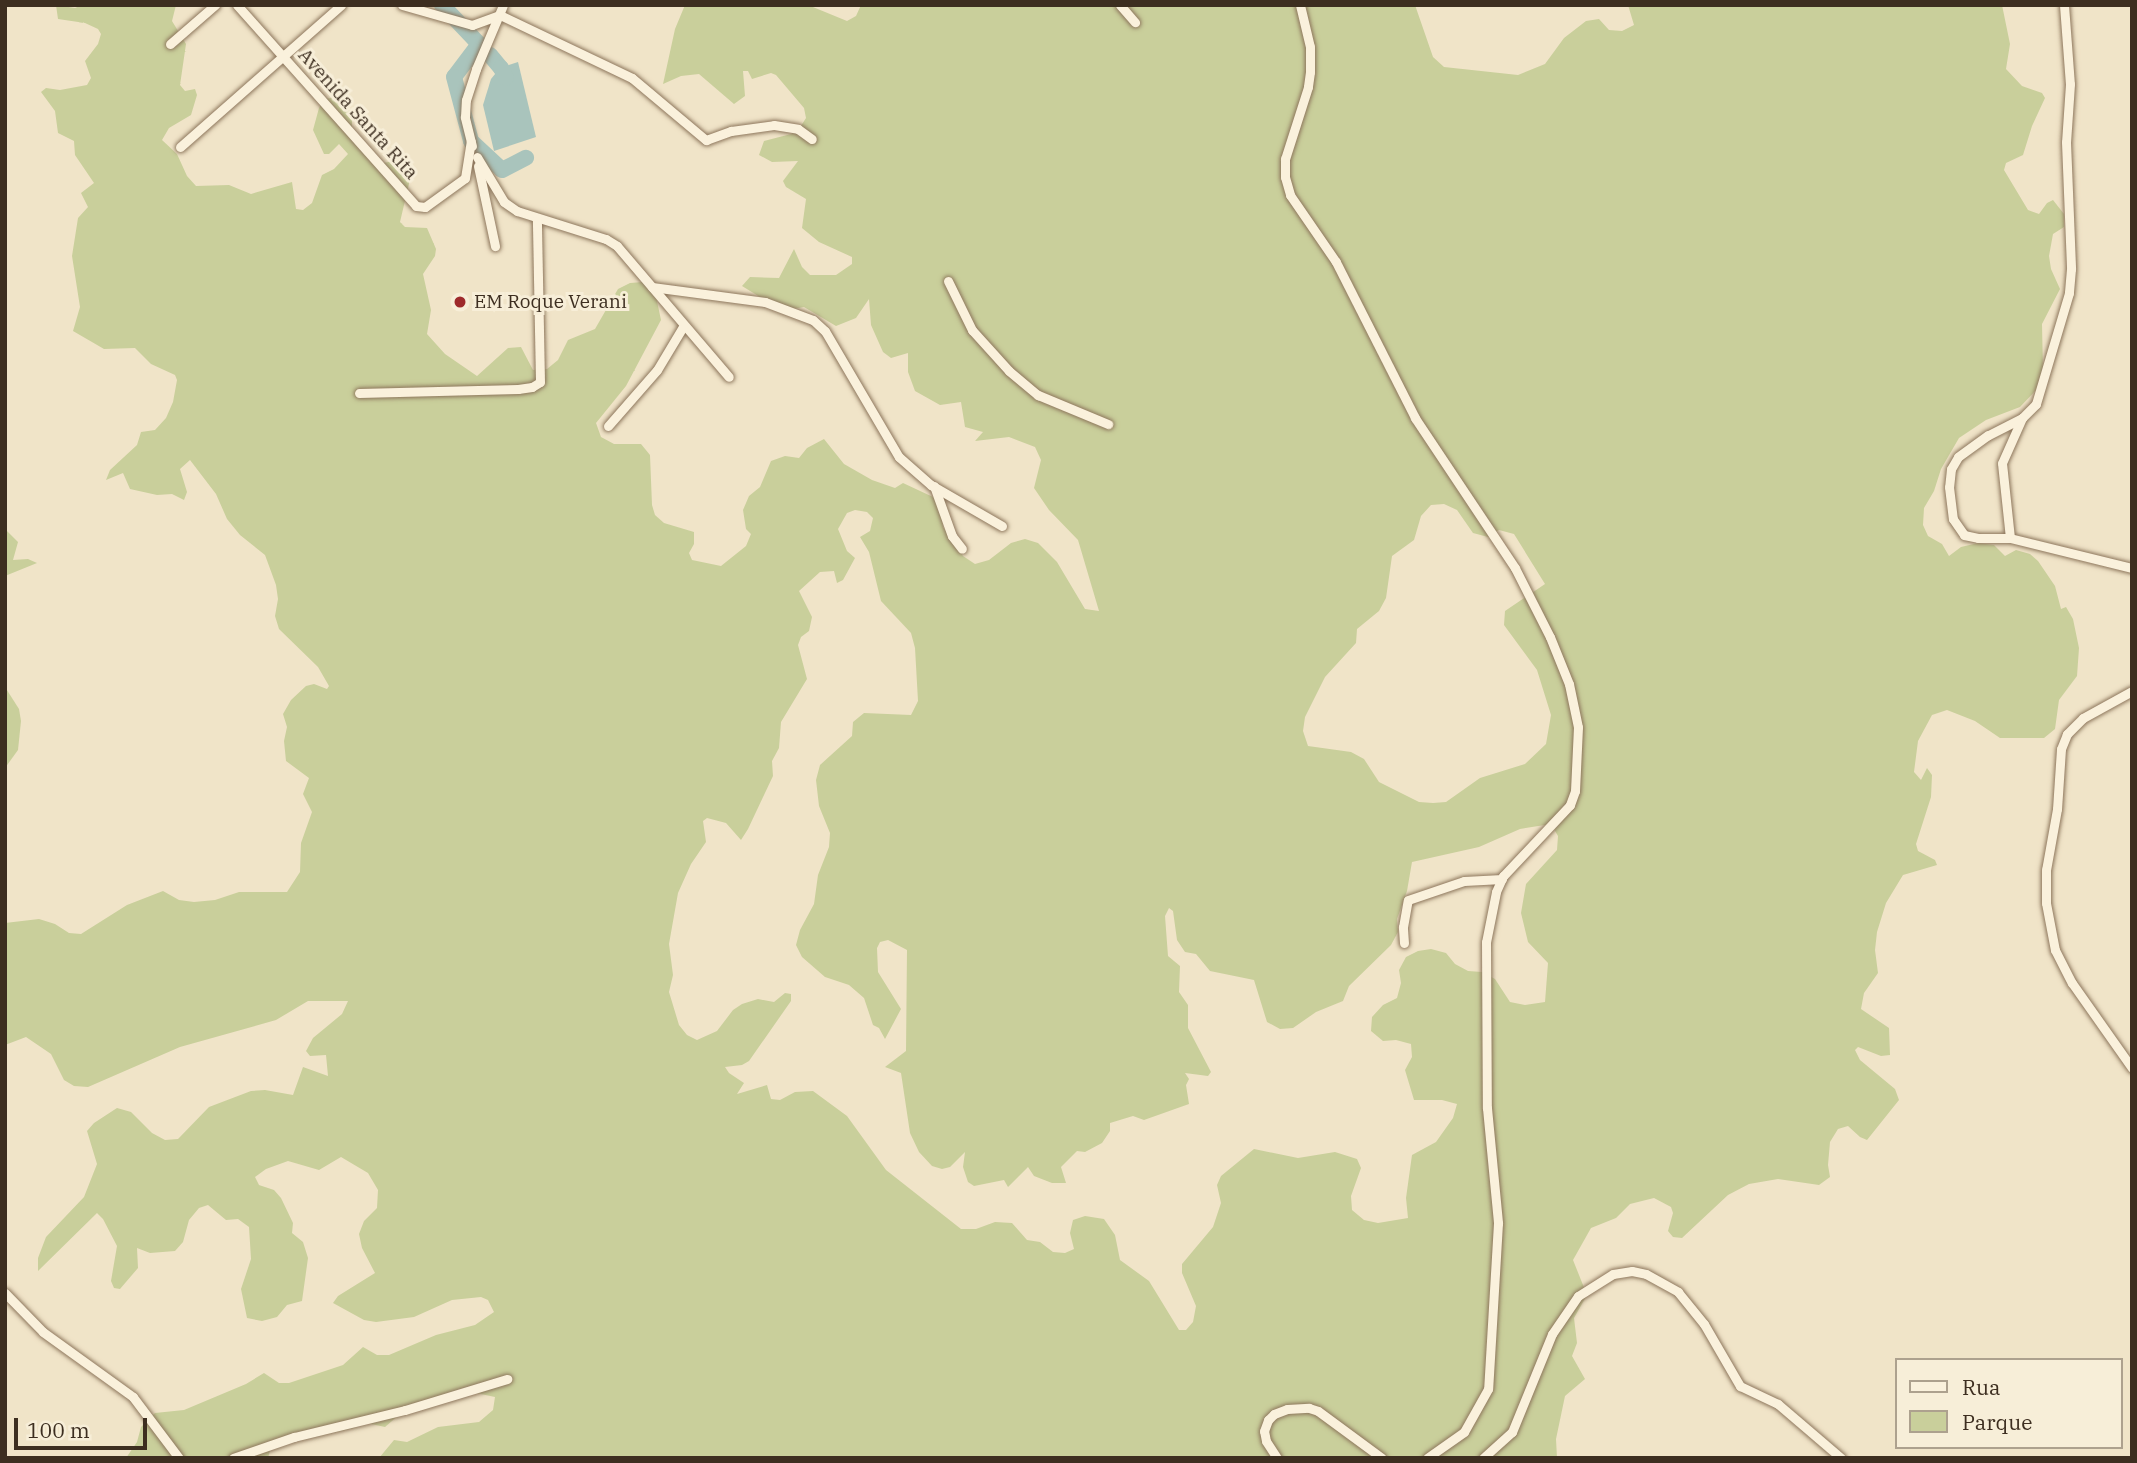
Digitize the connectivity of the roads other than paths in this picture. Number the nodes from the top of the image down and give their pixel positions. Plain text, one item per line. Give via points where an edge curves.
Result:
1 (215, 5) edge
2 (237, 5) edge
3 (341, 5) edge
4 (402, 5) edge
5 (1120, 5) edge
6 (1300, 5) edge
7 (2064, 5) edge
8 (502, 10) edge
9 (1135, 22) dead end
10 (170, 44) dead end
11 (282, 55) junction
12 (812, 139) dead end
13 (471, 141) junction
14 (180, 147) dead end
15 (477, 157) junction
16 (537, 219) junction
17 (495, 246) dead end
18 (948, 281) dead end
19 (652, 287) junction
20 (684, 326) junction
21 (729, 377) dead end
22 (359, 393) dead end
23 (2022, 418) junction
24 (1108, 424) dead end
25 (608, 426) dead end
26 (934, 486) junction
27 (1002, 526) dead end
28 (2010, 538) junction
29 (962, 549) dead end
30 (2132, 568) edge
31 (2132, 691) edge
32 (1502, 879) junction
33 (1404, 943) dead end
34 (2132, 1068) edge
35 (5, 1293) edge
36 (507, 1379) dead end
37 (179, 1458) edge
38 (233, 1458) edge
39 (1277, 1458) edge
40 (1382, 1458) edge
41 (1427, 1458) edge
42 (1483, 1458) edge
43 (1841, 1458) edge

1 - 10 street
2 - 11 street, Avenida Santa Rita
3 - 11 street
4 - 8 street via 472,25
5 - 9 street
6 - 32 street via 1310,47 1310,72 1285,159 1290,195 1336,262 1415,418 1514,568 1569,684 1578,727 1575,791 1570,805
7 - 23 street via 2070,83 2066,142 2069,293 2036,404
8 - 12 street via 632,78 706,140 774,125 797,129
8 - 13 street via 466,100
11 - 13 street, Avenida Santa Rita via 416,206 425,207 465,178
11 - 14 street
13 - 15 street
15 - 16 street via 504,202
15 - 17 street
16 - 19 street via 606,239
16 - 22 street via 540,382 532,387
18 - 24 street via 972,330 1009,371 1038,395
19 - 20 street
19 - 26 street via 765,302 813,320 825,331 899,457
20 - 21 street
20 - 25 street via 657,370
23 - 28 street via 2002,463
23 - 28 street via 1958,457 1950,478 1957,528 1978,538
26 - 27 street
26 - 29 street via 952,536
28 - 30 street
31 - 34 street via 2083,718 2060,749 2046,903 2055,950 2072,983
32 - 33 street via 1464,881 1408,900
32 - 41 street via 1486,942 1488,1108 1498,1223 1488,1389 1464,1433
35 - 37 street via 43,1332 134,1397
36 - 38 street
39 - 40 street via 1266,1441 1268,1420 1287,1409 1308,1408
42 - 43 street via 1512,1432 1552,1334 1578,1296 1613,1274 1632,1271 1678,1292 1704,1325 1740,1386 1778,1404

